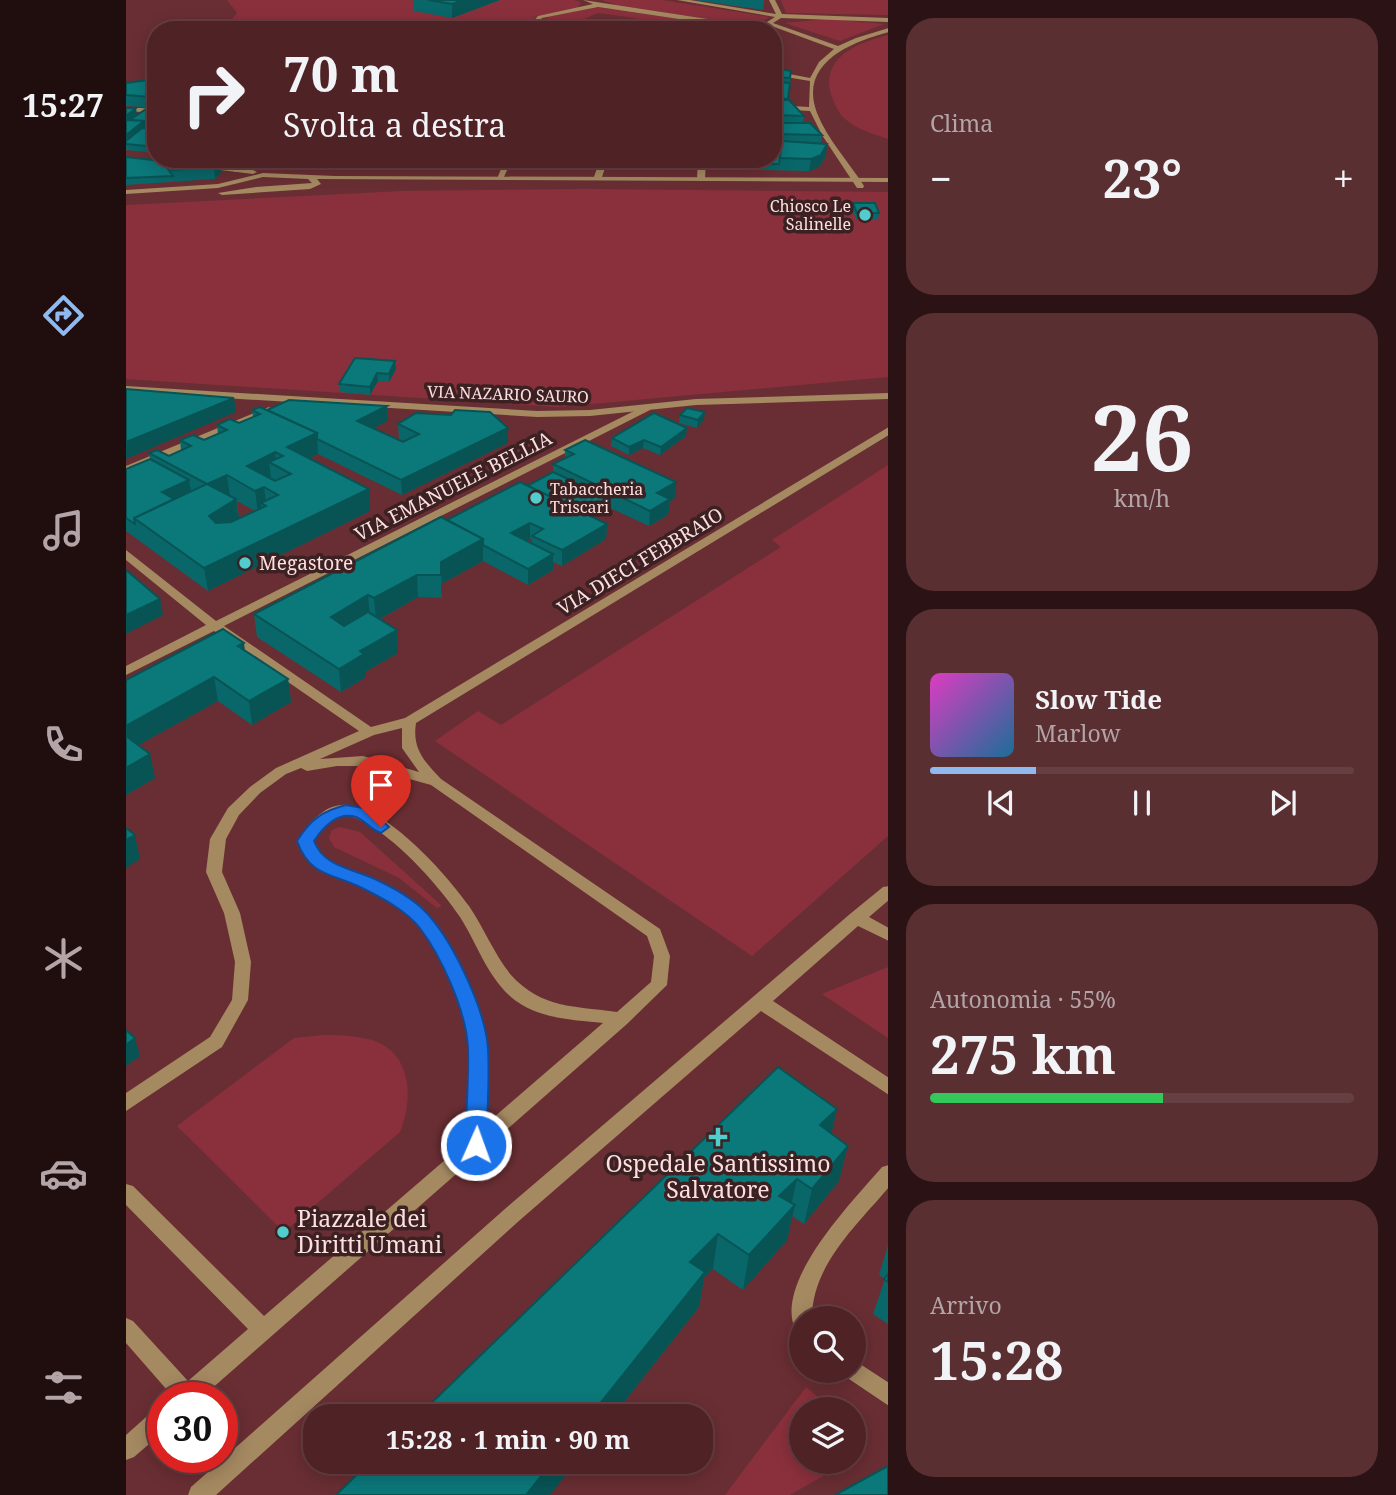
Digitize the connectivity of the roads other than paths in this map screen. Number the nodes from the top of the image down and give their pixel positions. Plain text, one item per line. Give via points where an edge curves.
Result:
1 (586, 0) edge
2 (680, 0) edge
3 (772, 0) edge
4 (599, 5) junction
5 (780, 16) junction
6 (888, 20) edge
7 (536, 21) edge
8 (705, 21) edge
9 (772, 21) edge
10 (782, 28) edge
11 (888, 30) edge
12 (837, 48) junction
13 (782, 74) edge
14 (813, 80) junction
15 (782, 107) edge
16 (126, 109) edge
17 (811, 109) junction
18 (147, 110) edge
19 (826, 152) edge
20 (839, 153) junction
21 (218, 168) edge
22 (504, 168) edge
23 (601, 168) edge
24 (702, 168) edge
25 (237, 170) junction
26 (278, 174) junction
27 (500, 177) junction
28 (598, 177) junction
29 (701, 178) junction
30 (888, 180) edge
31 (236, 181) junction
32 (311, 183) junction
33 (858, 183) junction
34 (888, 186) edge
35 (264, 190) junction
36 (126, 192) edge
37 (126, 199) edge
38 (126, 389) edge
39 (888, 396) edge
40 (293, 400) junction
41 (646, 408) junction
42 (888, 430) edge
43 (126, 470) edge
44 (126, 554) edge
45 (215, 626) junction
46 (126, 671) edge
47 (410, 721) junction
48 (369, 732) junction
49 (281, 771) junction
50 (436, 782) junction
51 (888, 891) edge
52 (856, 918) junction
53 (888, 934) edge
54 (760, 1001) junction
55 (621, 1019) junction
56 (888, 1088) edge
57 (126, 1103) edge
58 (476, 1145) junction
59 (888, 1173) edge
60 (126, 1192) edge
61 (803, 1306) edge
62 (126, 1328) edge
63 (263, 1331) junction
64 (866, 1380) edge
65 (173, 1382) edge
66 (204, 1382) edge
67 (888, 1396) edge
68 (147, 1431) edge
69 (126, 1449) edge
70 (199, 1495) edge

1 - 4 street
2 - 5 street
3 - 5 street
4 - 7 street
4 - 8 street
5 - 6 street
5 - 9 street
10 - 12 street
11 - 12 street
12 - 14 street via 821,61
13 - 14 street
14 - 17 street
15 - 17 street
16 - 18 street
17 - 20 street
19 - 20 street
20 - 33 street
21 - 25 street
22 - 27 street
23 - 28 street
24 - 29 street
25 - 26 street
25 - 31 street
26 - 31 street
26 - 32 street
27 - 28 street
27 - 32 street
28 - 29 street
29 - 33 street
30 - 33 street
31 - 35 street via 243,188
31 - 36 street
32 - 33 street
32 - 35 street
33 - 34 street
35 - 37 street
38 - 40 street, VIA NAZARIO SAURO
39 - 41 street, VIA NAZARIO SAURO via 696,401
40 - 41 street, VIA NAZARIO SAURO via 537,414
40 - 43 street
41 - 45 street, VIA EMANUELE BELLIA
42 - 47 street, VIA DIECI FEBBRAIO
44 - 45 street
45 - 46 street, VIA EMANUELE BELLIA
45 - 48 street
47 - 48 street, VIA DIECI FEBBRAIO
47 - 50 street via 408,750
48 - 49 street, VIA DIECI FEBBRAIO
49 - 50 street via 363,761
49 - 57 street via 233,812 218,839 214,872 232,913 243,962 240,1000 216,1042
50 - 55 street via 654,933 662,956 659,985
51 - 52 street
52 - 53 street
52 - 54 street
54 - 56 street
54 - 70 street
55 - 58 street
55 - 58 street via 538,1006 523,998 509,985 452,894 363,813 346,810 314,827 305,841 311,855 324,867 395,896 425,922 464,990 478,1046
58 - 63 street
59 - 61 street via 815,1265
60 - 63 street
62 - 65 street
63 - 66 street
64 - 67 street
68 - 69 street

